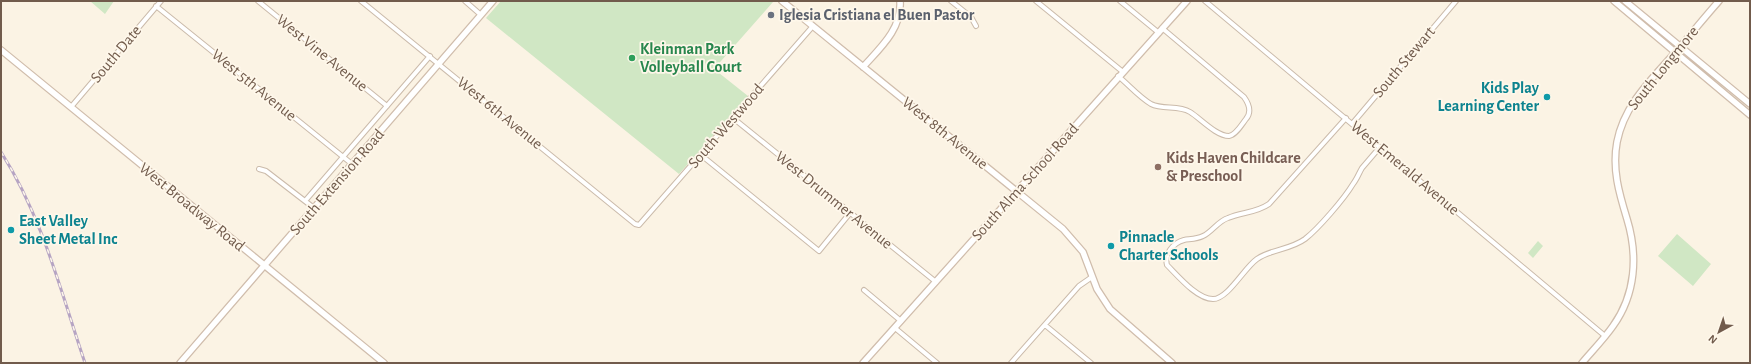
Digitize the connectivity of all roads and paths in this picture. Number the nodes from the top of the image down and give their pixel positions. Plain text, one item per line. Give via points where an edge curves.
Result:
1 (161, 1) edge
2 (258, 1) edge
3 (362, 1) edge
4 (465, 1) edge
5 (493, 1) edge
6 (782, 1) edge
7 (900, 1) edge
8 (951, 1) edge
9 (1036, 1) edge
10 (1120, 1) edge
11 (1187, 1) edge
12 (1206, 1) edge
13 (1456, 1) edge
14 (1614, 1) edge
15 (1625, 1) edge
16 (1719, 1) edge
17 (156, 6) junction
18 (482, 15) junction
19 (813, 26) junction
20 (976, 26) dead end
21 (1160, 30) junction
22 (1680, 46) junction
23 (1, 50) edge
24 (1675, 52) junction
25 (430, 56) junction
26 (439, 64) junction
27 (863, 67) junction
28 (1120, 74) junction
29 (1735, 102) junction
30 (1750, 104) edge
31 (387, 106) junction
32 (71, 107) junction
33 (1750, 110) edge
34 (1750, 114) edge
35 (733, 118) junction
36 (1346, 118) junction
37 (1352, 124) junction
38 (1380, 147) junction
39 (701, 155) junction
40 (342, 157) junction
41 (352, 164) junction
42 (259, 169) dead end
43 (1017, 191) junction
44 (304, 201) junction
45 (314, 208) junction
46 (850, 213) junction
47 (639, 225) joint
48 (264, 265) junction
49 (1092, 277) junction
50 (936, 282) junction
51 (864, 290) dead end
52 (901, 321) junction
53 (1045, 325) junction
54 (895, 328) junction
55 (1605, 336) junction
56 (382, 362) edge
57 (1013, 362) edge
58 (180, 363) edge
59 (863, 363) edge
60 (937, 363) edge
61 (1091, 363) edge
62 (1172, 363) edge
63 (1582, 363) edge

1 - 17 street, South Date
2 - 31 street, West Vine Avenue
3 - 25 street, West 6th Avenue
4 - 18 street
5 - 18 street, South Extension Road
6 - 19 street, West 8th Avenue
7 - 27 street via 899,15 892,33
8 - 20 street via 971,17
9 - 28 street
10 - 21 street
11 - 21 street, South Alma School Road
12 - 36 street, West Emerald Avenue
13 - 37 street, South Stewart
14 - 24 street
15 - 22 street
16 - 22 street, South Longmore
17 - 32 street, South Date
17 - 40 street, West 5th Avenue
18 - 26 street, South Extension Road
19 - 27 street, West 8th Avenue
19 - 35 street, South Westwood
21 - 28 street, South Alma School Road
21 - 28 street via 1244,97 1250,111 1248,118 1240,127 1232,135 1224,135 1190,112 1152,104
22 - 24 street, South Longmore
22 - 30 street
23 - 32 street, West Broadway Road
24 - 29 street
24 - 55 street, South Longmore via 1635,98 1618,138 1616,178 1632,239 1634,266 1625,305
25 - 26 street, West 6th Avenue
25 - 31 street, South Extension Road
26 - 41 street, South Extension Road
26 - 47 street, West 6th Avenue
27 - 43 street, West 8th Avenue
28 - 43 street, South Alma School Road
29 - 33 street
29 - 34 street
31 - 40 street, South Extension Road
32 - 48 street, West Broadway Road
35 - 39 street, South Westwood
35 - 46 street, West Drummer Avenue
36 - 37 street, West Emerald Avenue
36 - 38 street via 1269,204 1253,212 1227,218 1204,236 1179,242 1168,253 1167,265 1200,295 1212,300 1219,298 1257,258 1294,245 1313,231 1348,191
37 - 38 street, West Emerald Avenue
38 - 55 street, West Emerald Avenue
39 - 46 street via 819,251
39 - 47 street, South Westwood
40 - 41 street, West 5th Avenue
40 - 44 street, South Extension Road
41 - 45 street, South Extension Road
42 - 44 street via 266,171
43 - 49 street, West 8th Avenue via 1072,238 1082,252
43 - 50 street, South Alma School Road
44 - 45 street
45 - 48 street, South Extension Road
46 - 50 street, West Drummer Avenue
48 - 56 street, West Broadway Road
48 - 58 street, South Extension Road
49 - 53 street via 1079,286
49 - 62 street, West 8th Avenue via 1110,309
50 - 52 street, South Alma School Road
51 - 52 street
52 - 54 street, South Alma School Road
53 - 57 street
53 - 61 street
54 - 59 street, South Alma School Road
54 - 60 street
55 - 63 street, South Longmore

